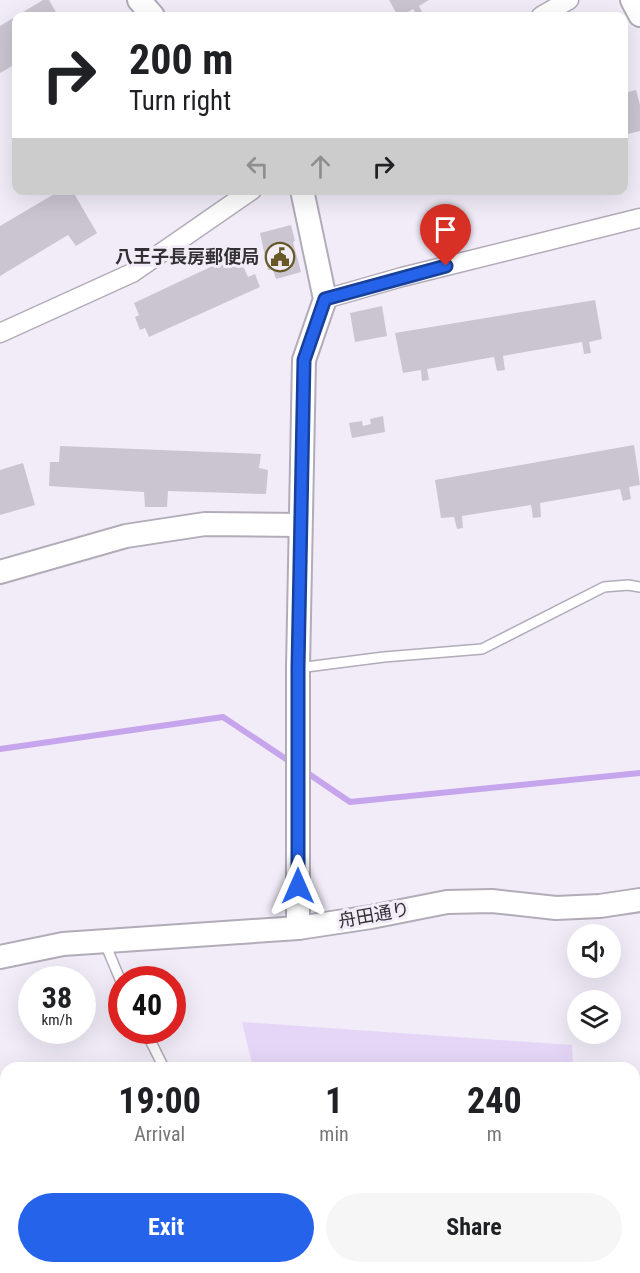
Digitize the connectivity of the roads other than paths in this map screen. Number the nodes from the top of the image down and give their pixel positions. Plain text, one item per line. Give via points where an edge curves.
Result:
1 (139, 0) edge
2 (569, 0) edge
3 (632, 0) edge
4 (150, 12) edge
5 (548, 12) edge
6 (640, 15) edge
7 (245, 195) edge
8 (303, 195) edge
9 (640, 218) edge
10 (325, 299) junction
11 (0, 333) edge
12 (300, 525) junction
13 (0, 572) edge
14 (640, 587) edge
15 (298, 668) junction
16 (640, 900) edge
17 (298, 928) junction
18 (104, 941) junction
19 (0, 957) edge
20 (114, 966) edge
21 (152, 1044) edge
22 (161, 1062) edge

1 - 4 street
2 - 5 street
3 - 6 street
7 - 11 street via 132,273
8 - 10 street
9 - 10 street
10 - 12 street via 304,360
12 - 13 street via 205,524 126,536
12 - 15 street
14 - 15 lane via 604,587 482,649
15 - 17 street
16 - 17 street, 舟田通り via 556,908 492,901 447,902
17 - 18 street, 舟田通り
18 - 19 street, 舟田通り via 63,944
18 - 20 lane
21 - 22 lane

